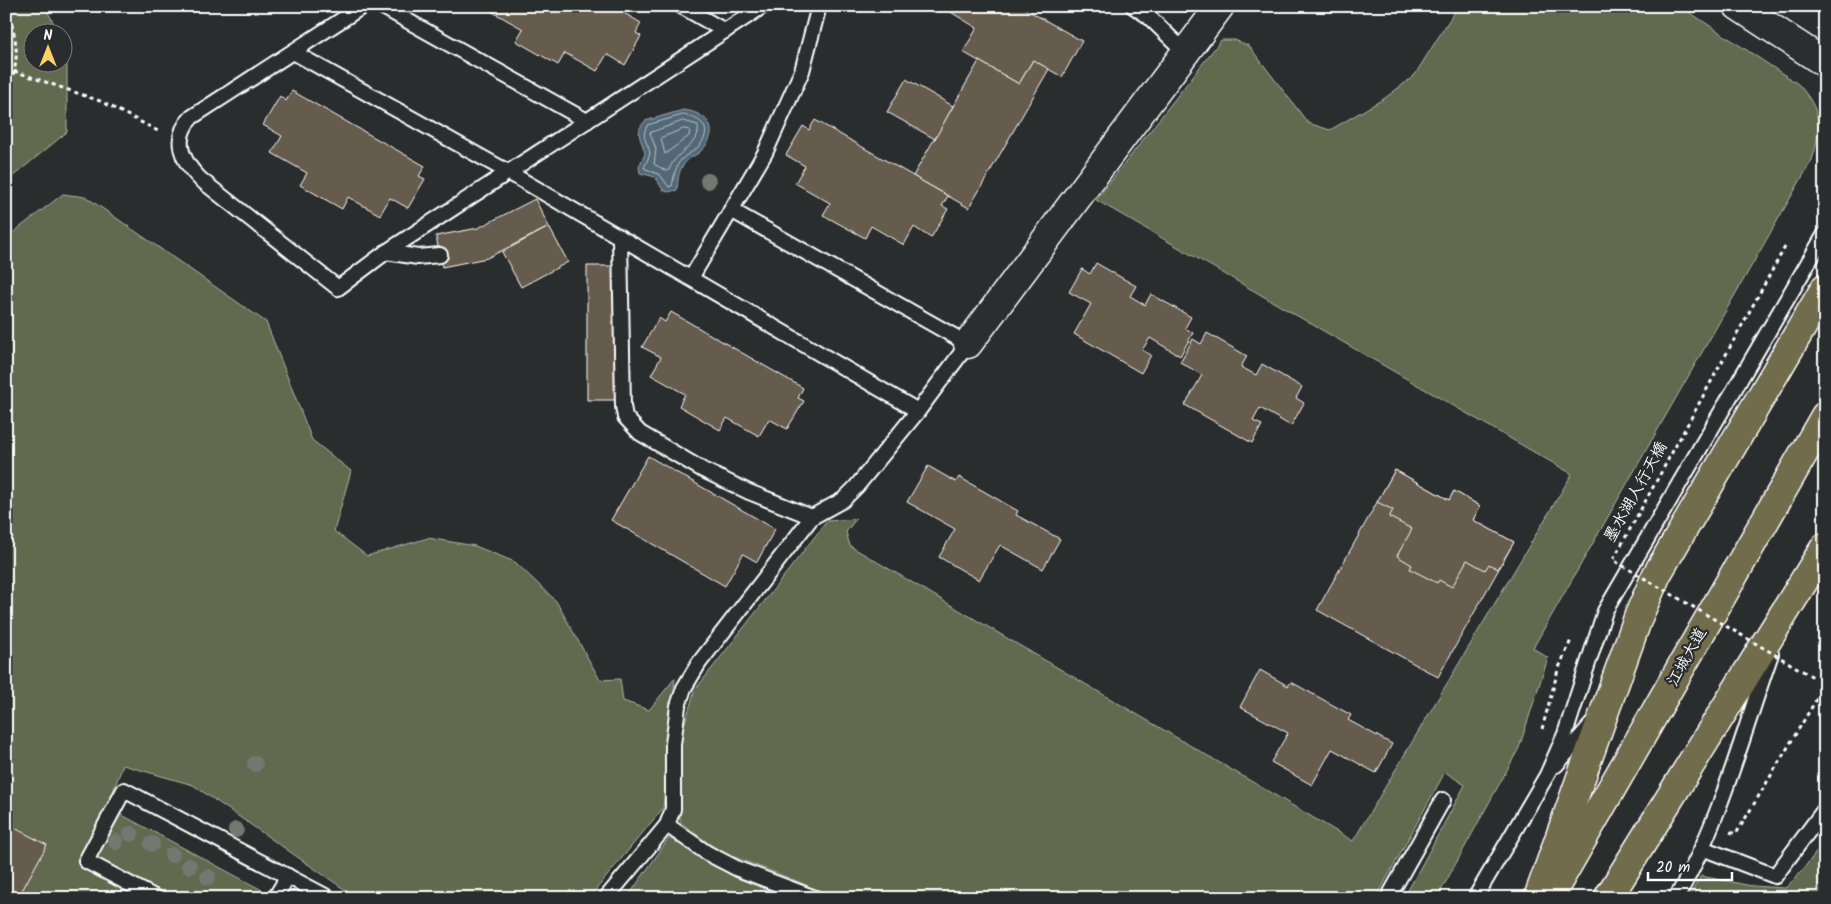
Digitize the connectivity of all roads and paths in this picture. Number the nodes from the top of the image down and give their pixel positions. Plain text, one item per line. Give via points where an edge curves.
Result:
1 (363, 6) edge
2 (381, 6) edge
3 (682, 6) edge
4 (763, 6) edge
5 (819, 6) edge
6 (1133, 6) edge
7 (1220, 6) edge
8 (1738, 6) edge
9 (6, 9) edge
10 (725, 31) junction
11 (293, 52) junction
12 (1186, 52) junction
13 (1825, 63) edge
14 (14, 70) junction
15 (6, 90) edge
16 (587, 121) junction
17 (180, 142) junction
18 (508, 172) junction
19 (731, 210) junction
20 (1825, 234) edge
21 (620, 239) junction
22 (1785, 247) dead end
23 (386, 252) junction
24 (440, 255) dead end
25 (691, 278) junction
26 (1825, 288) edge
27 (968, 344) junction
28 (918, 411) junction
29 (1825, 416) edge
30 (812, 517) junction
31 (1825, 546) edge
32 (1784, 615) junction
33 (1573, 635) dead end
34 (1825, 685) edge
35 (1604, 712) junction
36 (1541, 732) dead end
37 (1547, 775) junction
38 (1443, 800) dead end
39 (1825, 809) edge
40 (667, 824) junction
41 (1710, 827) junction
42 (1702, 848) junction
43 (288, 876) junction
44 (156, 898) edge
45 (275, 898) edge
46 (329, 898) edge
47 (606, 898) edge
48 (815, 898) edge
49 (1388, 898) edge
50 (1475, 898) edge
51 (1538, 898) edge
52 (1549, 898) edge
53 (1608, 898) edge
54 (1676, 898) edge

1 - 11 lane
2 - 16 lane
3 - 10 lane
4 - 10 lane
5 - 19 lane via 802,70 785,111 765,153
6 - 12 lane
7 - 12 street
8 - 13 street
9 - 14 path via 15,28
10 - 16 lane
11 - 17 lane via 192,117 185,124
11 - 18 lane
12 - 27 street
14 - 15 path
14 - 17 path via 100,102
16 - 18 lane
17 - 23 lane via 184,160 200,179 338,288
18 - 21 lane
18 - 23 lane
19 - 25 lane
19 - 27 lane
20 - 37 lane via 1606,611 1565,734
21 - 25 lane
21 - 30 lane via 623,406 626,418 640,433 703,470
22 - 34 path, 墨水湖人行天橋, bridge via 1613,560
23 - 24 lane via 418,257
25 - 28 lane
26 - 35 highway via 1657,574
27 - 28 lane
28 - 30 lane via 856,487 842,500
29 - 52 highway, 江城大道
30 - 40 lane via 699,663 684,688 675,723 673,809
31 - 32 highway
32 - 41 lane
32 - 53 highway
33 - 36 path via 1558,670
34 - 41 path via 1736,834
35 - 37 lane
35 - 51 highway
37 - 50 lane
38 - 49 lane
39 - 42 lane via 1775,876
40 - 47 lane
40 - 48 lane via 707,853 738,869
41 - 42 lane
42 - 54 lane
43 - 44 lane via 124,790 86,862
43 - 45 lane
43 - 46 lane

